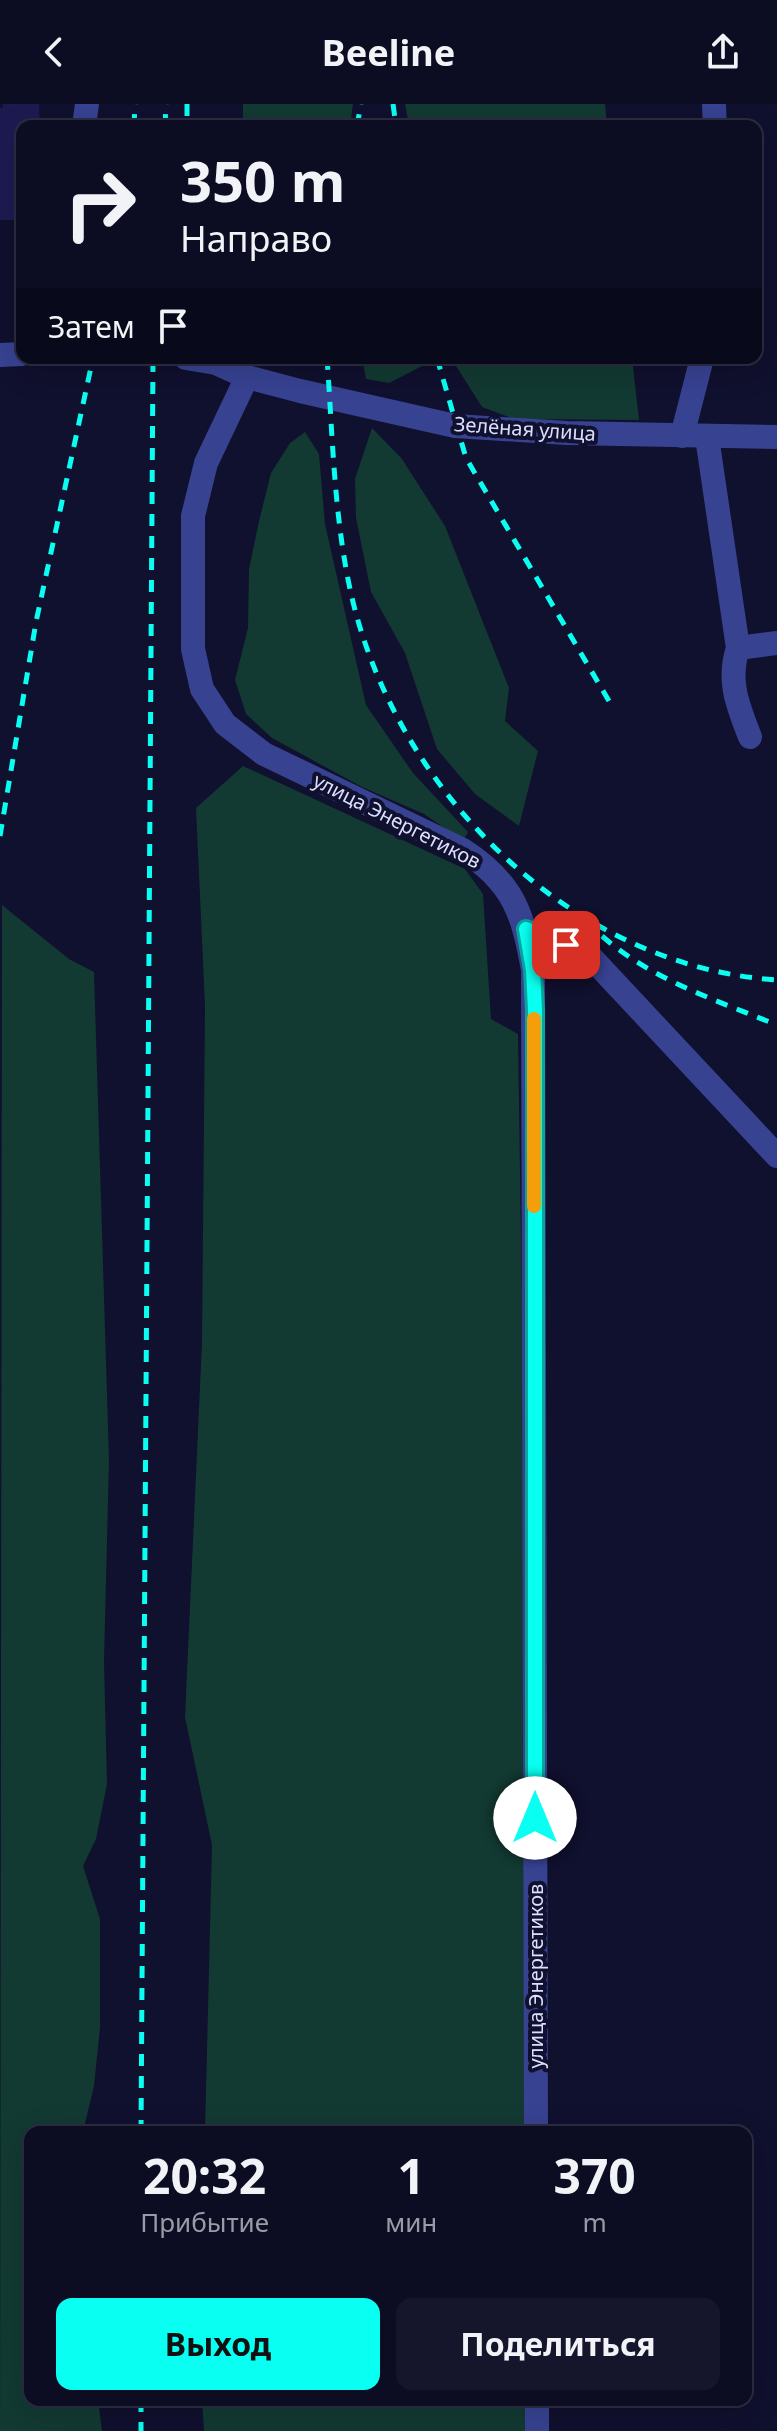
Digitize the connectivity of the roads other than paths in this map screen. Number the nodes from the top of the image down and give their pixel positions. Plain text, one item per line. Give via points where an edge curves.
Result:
1 (218, 364) edge
2 (700, 364) edge
3 (247, 377) junction
4 (682, 436) junction
5 (707, 437) junction
6 (777, 437) edge
7 (777, 643) edge
8 (738, 648) junction
9 (750, 737) dead end
10 (526, 929) junction
11 (777, 1156) edge
12 (536, 2126) edge
13 (537, 2406) edge
14 (537, 2431) edge

1 - 3 street, Зелёная улица
2 - 4 street
3 - 4 street, Зелёная улица via 455,426
3 - 10 street, улица Энергетиков via 206,463 193,516 193,649 202,689 225,724 264,754 489,867 505,884
4 - 5 street, Зелёная улица
5 - 6 street, Зелёная улица
5 - 8 street
7 - 8 street
8 - 9 street via 732,668
10 - 11 street via 586,952
10 - 12 street, улица Энергетиков via 535,1010
13 - 14 street

